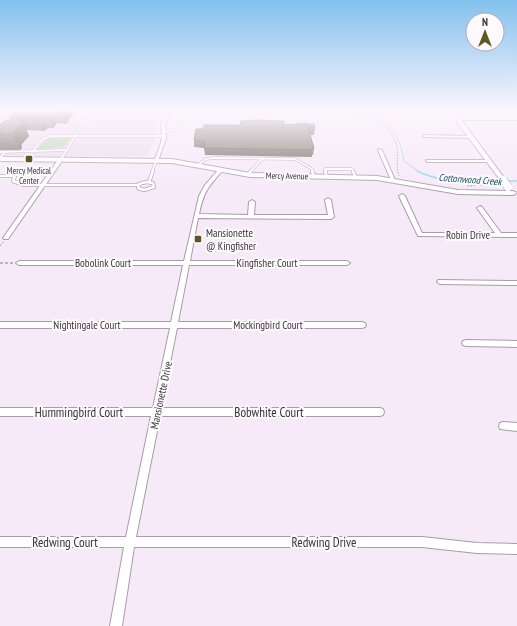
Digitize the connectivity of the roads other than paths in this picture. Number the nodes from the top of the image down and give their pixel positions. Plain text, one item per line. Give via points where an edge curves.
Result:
1 (44, 139) edge
2 (74, 139) edge
3 (162, 139) edge
4 (472, 139) edge
5 (67, 150) junction
6 (380, 150) dead end
7 (0, 152) edge
8 (5, 152) junction
9 (32, 152) junction
10 (263, 158) junction
11 (0, 160) edge
12 (156, 160) junction
13 (60, 161) junction
14 (428, 161) dead end
15 (488, 161) junction
16 (198, 165) junction
17 (221, 170) junction
18 (247, 175) junction
19 (0, 176) edge
20 (314, 177) junction
21 (327, 177) junction
22 (355, 177) junction
23 (393, 180) junction
24 (149, 182) junction
25 (43, 185) junction
26 (138, 186) junction
27 (516, 195) edge
28 (402, 196) dead end
29 (328, 200) dead end
30 (252, 202) dead end
31 (480, 208) dead end
32 (196, 216) junction
33 (251, 216) junction
34 (499, 235) junction
35 (517, 235) edge
36 (6, 238) dead end
37 (19, 263) road end
38 (188, 263) junction
39 (347, 263) dead end
40 (440, 282) dead end
41 (517, 283) edge
42 (175, 325) junction
43 (362, 325) dead end
44 (0, 326) edge
45 (466, 343) dead end
46 (517, 344) edge
47 (0, 412) edge
48 (157, 412) junction
49 (380, 412) dead end
50 (503, 426) dead end
51 (517, 427) edge
52 (0, 542) edge
53 (130, 542) junction
54 (517, 549) edge
55 (116, 626) edge

1 - 9 lane
2 - 5 lane
3 - 12 street
4 - 15 street
5 - 9 lane
5 - 13 lane
6 - 23 street
7 - 8 lane
8 - 9 lane
8 - 11 lane
10 - 16 lane via 213,158 206,159
10 - 18 lane
10 - 20 lane via 296,159 312,169
11 - 13 street, Mercy Avenue
12 - 13 street, Mercy Avenue
12 - 16 street, Mercy Avenue
12 - 24 lane
13 - 25 street
14 - 15 street
15 - 27 street, bridge
16 - 17 street, Mercy Avenue
17 - 18 street, Mercy Avenue
17 - 32 street, Mansionette Drive via 201,195
18 - 20 street, Mercy Avenue
19 - 25 lane via 15,176 12,181 16,183
20 - 21 street, Mercy Avenue
21 - 22 street, Mercy Avenue
21 - 22 lane via 325,169 352,169
22 - 23 street, Mercy Avenue
23 - 27 street, Mercy Avenue via 458,192
24 - 26 lane
24 - 26 lane via 154,186 150,190 139,189
25 - 26 lane
25 - 36 street
28 - 34 street, Robin Drive via 420,235
29 - 33 street via 331,217
30 - 33 street
31 - 34 street
32 - 33 street
32 - 38 street, Mansionette Drive
34 - 35 street, Robin Drive
37 - 38 street, Bobolink Court
38 - 39 street, Kingfisher Court
38 - 42 street, Mansionette Drive
40 - 41 street
42 - 43 street, Mockingbird Court
42 - 44 street, Nightingale Court
42 - 48 street, Mansionette Drive
45 - 46 street
47 - 48 street, Hummingbird Court
48 - 49 street, Bobwhite Court
48 - 53 street, Mansionette Drive
50 - 51 street
52 - 53 street, Redwing Court
53 - 54 street, Redwing Drive via 422,542
53 - 55 street, Mansionette Drive

